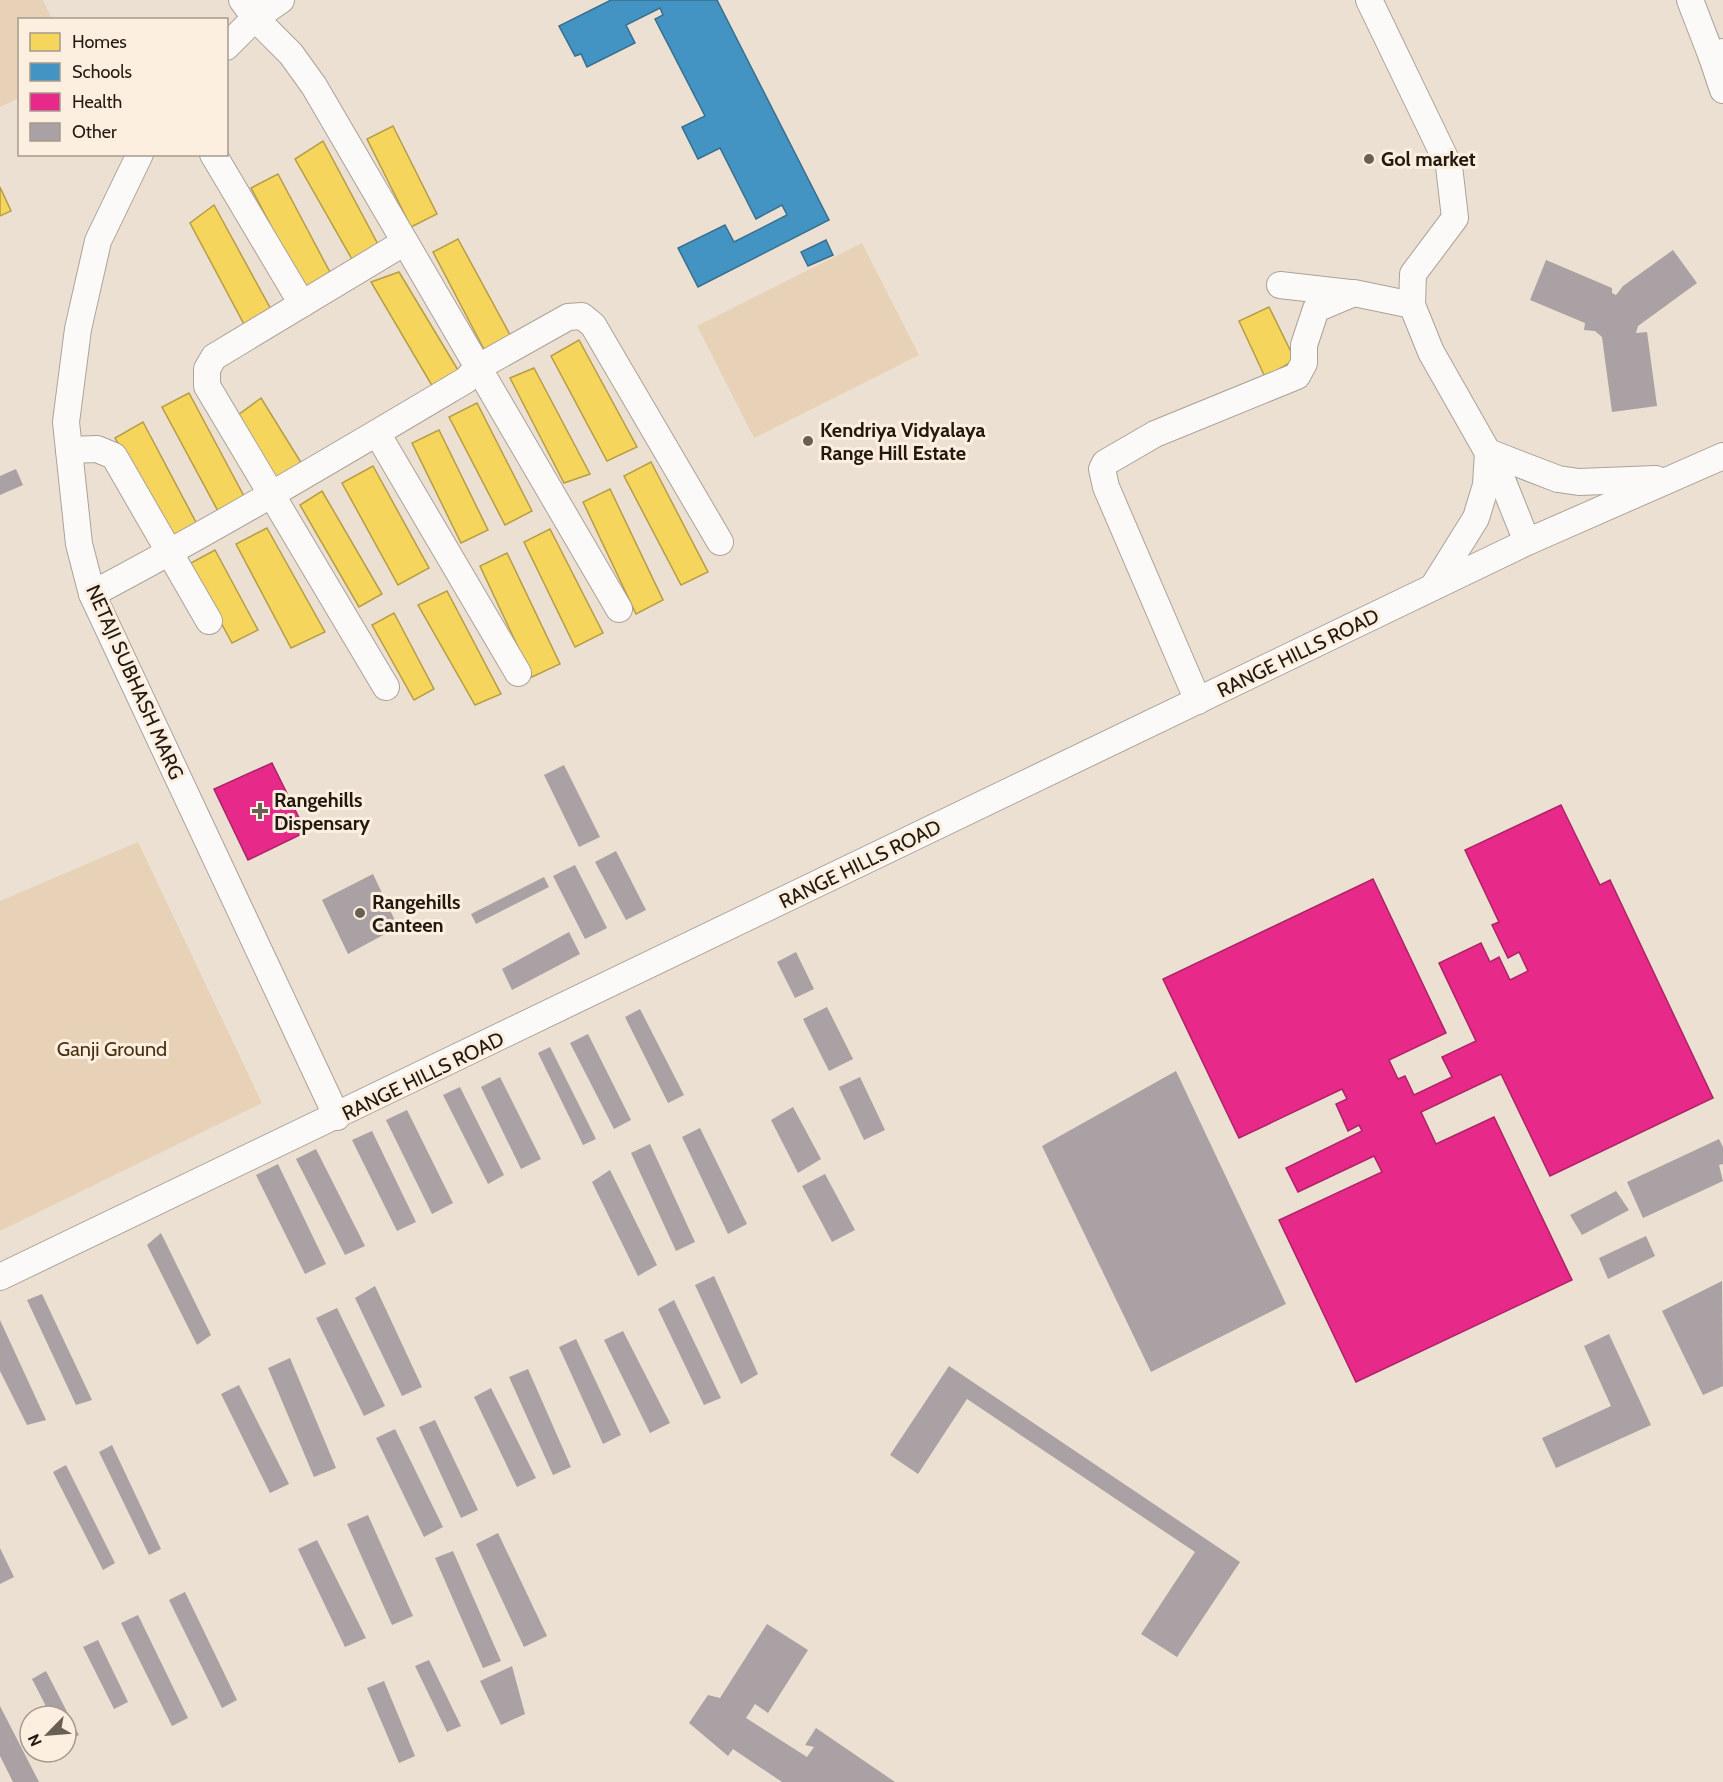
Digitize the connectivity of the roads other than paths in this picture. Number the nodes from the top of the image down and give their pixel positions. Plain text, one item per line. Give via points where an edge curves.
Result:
1 (280, 0) edge
2 (1369, 0) edge
3 (1690, 0) edge
4 (248, 9) edge
5 (228, 44) edge
6 (1717, 54) edge
7 (1723, 90) edge
8 (139, 156) edge
9 (214, 156) edge
10 (405, 242) junction
11 (1280, 285) dead end
12 (1354, 293) junction
13 (302, 304) junction
14 (1412, 305) junction
15 (477, 368) junction
16 (377, 433) junction
17 (69, 450) junction
18 (1488, 452) junction
19 (1723, 456) edge
20 (1671, 478) junction
21 (272, 493) junction
22 (720, 542) dead end
23 (1527, 542) junction
24 (169, 553) junction
25 (1433, 587) junction
26 (92, 594) junction
27 (619, 609) dead end
28 (209, 621) dead end
29 (518, 673) dead end
30 (386, 687) dead end
31 (1198, 701) junction
32 (337, 1117) junction
33 (0, 1277) edge

1 - 4 street
2 - 14 street via 1449,166 1455,218 1413,274
3 - 6 street
4 - 5 street
4 - 10 street via 291,54 314,86
6 - 7 street
8 - 17 street, NETAJI SUBHASH MARG via 98,242 78,329 66,422
9 - 13 street
10 - 13 street
10 - 15 street
11 - 12 street
12 - 14 street
12 - 31 street via 1316,309 1304,345 1304,363 1297,376 1155,434 1110,458 1102,469 1102,478 1130,548
13 - 21 street via 214,357 207,369 207,386
14 - 18 street via 1431,352
15 - 16 street via 466,380
15 - 22 street via 568,317 582,316 593,325
15 - 27 street
16 - 21 street
16 - 29 street
17 - 24 street via 97,449 114,456
17 - 26 street, NETAJI SUBHASH MARG via 79,544
18 - 20 street via 1558,479 1579,482
18 - 23 street
18 - 25 street via 1486,485 1476,518
19 - 20 street, RANGE HILLS ROAD
20 - 23 street, RANGE HILLS ROAD
21 - 24 street
21 - 30 street
23 - 25 street, RANGE HILLS ROAD
24 - 26 street
24 - 28 street
25 - 31 street, RANGE HILLS ROAD
26 - 32 street, NETAJI SUBHASH MARG
31 - 32 street, RANGE HILLS ROAD
32 - 33 street, RANGE HILLS ROAD

